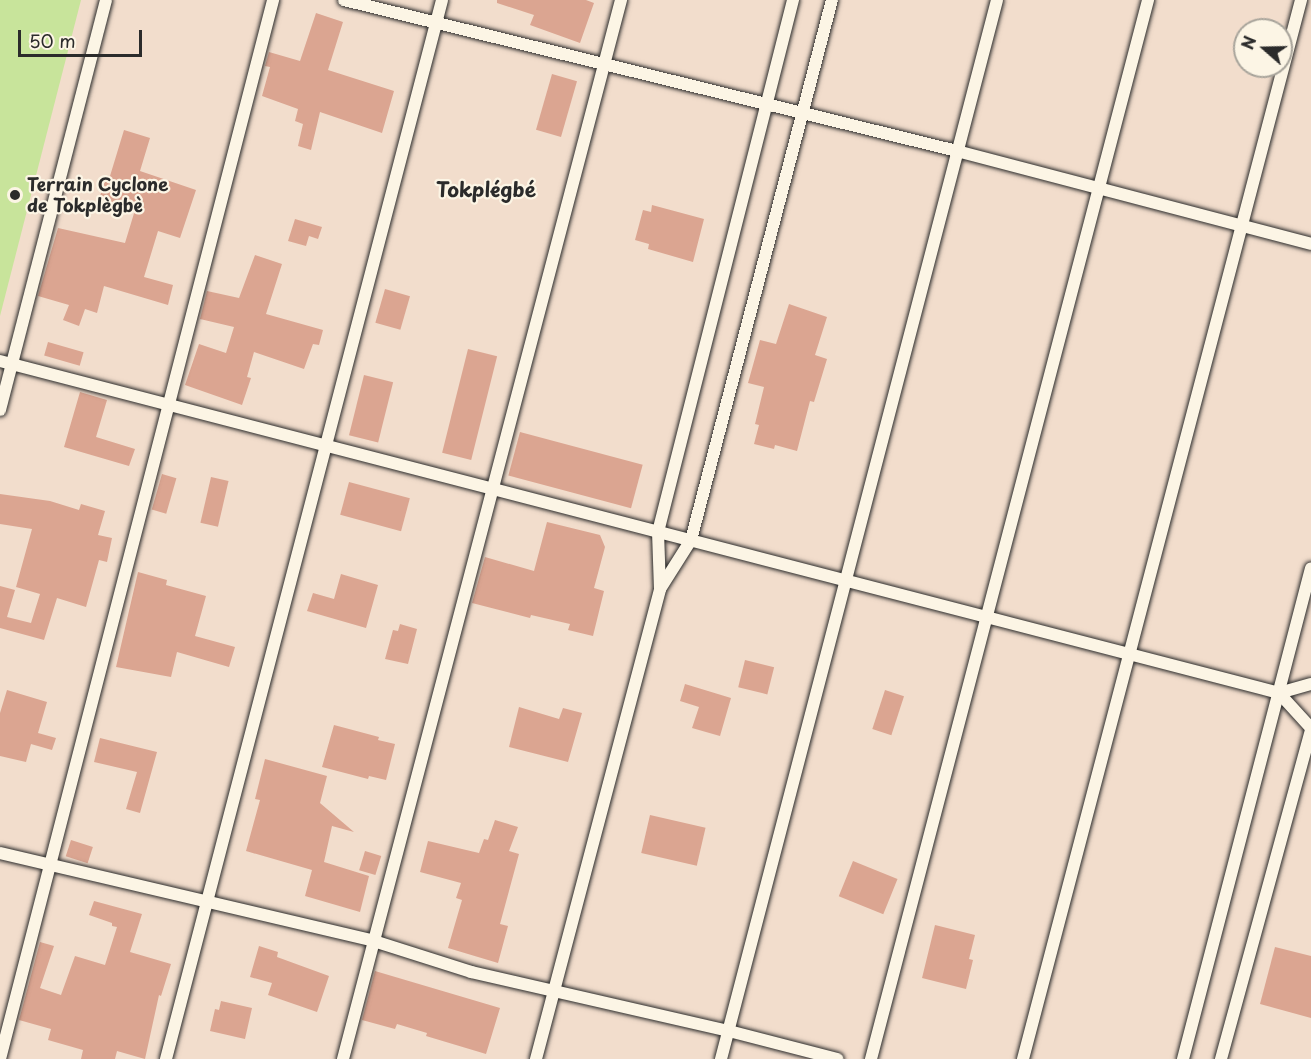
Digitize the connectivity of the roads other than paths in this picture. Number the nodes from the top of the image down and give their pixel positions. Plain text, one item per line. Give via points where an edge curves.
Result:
1 (106, 0) edge
2 (273, 0) edge
3 (344, 0) edge
4 (442, 0) edge
5 (621, 0) edge
6 (793, 0) edge
7 (832, 0) edge
8 (996, 0) edge
9 (1148, 0) edge
10 (1302, 0) edge
11 (436, 23) junction
12 (604, 64) junction
13 (766, 104) junction
14 (803, 112) junction
15 (957, 151) junction
16 (1099, 189) junction
17 (1242, 226) junction
18 (1311, 244) edge
19 (6, 362) edge
20 (169, 405) junction
21 (0, 410) edge
22 (326, 446) junction
23 (493, 489) junction
24 (658, 532) junction
25 (691, 540) junction
26 (1311, 568) edge
27 (846, 580) junction
28 (660, 589) junction
29 (987, 617) junction
30 (1130, 654) junction
31 (1311, 684) edge
32 (1279, 693) junction
33 (1311, 728) edge
34 (0, 853) edge
35 (48, 866) junction
36 (206, 901) junction
37 (375, 941) junction
38 (553, 990) junction
39 (729, 1031) junction
40 (0, 1059) edge
41 (166, 1059) edge
42 (343, 1059) edge
43 (536, 1059) edge
44 (721, 1059) edge
45 (837, 1059) edge
46 (871, 1059) edge
47 (1023, 1059) edge
48 (1183, 1059) edge
49 (1221, 1059) edge

1 - 19 street
2 - 20 street
3 - 11 street
4 - 11 street
5 - 12 street
6 - 13 street
7 - 14 street
8 - 15 street
9 - 16 street
10 - 17 street
11 - 12 street
11 - 22 street
12 - 13 street
12 - 23 street
13 - 14 street
13 - 24 street
14 - 15 street
14 - 25 street
15 - 16 street
15 - 27 street
16 - 17 street
16 - 29 street
17 - 18 street
17 - 30 street
19 - 20 street
19 - 21 street
20 - 22 street
20 - 35 street
22 - 23 street
22 - 36 street
23 - 24 street
23 - 37 street
24 - 25 street
24 - 28 street
25 - 27 street
25 - 28 street
26 - 32 street
27 - 29 street
27 - 39 street
28 - 38 street
29 - 30 street
29 - 46 street
30 - 32 street
30 - 47 street
31 - 32 street
32 - 33 street
32 - 48 street
33 - 49 street
34 - 35 street
35 - 36 street
35 - 40 street
36 - 37 street
36 - 41 street
37 - 38 street via 471,972
37 - 42 street
38 - 39 street
38 - 43 street
39 - 44 street
39 - 45 street

